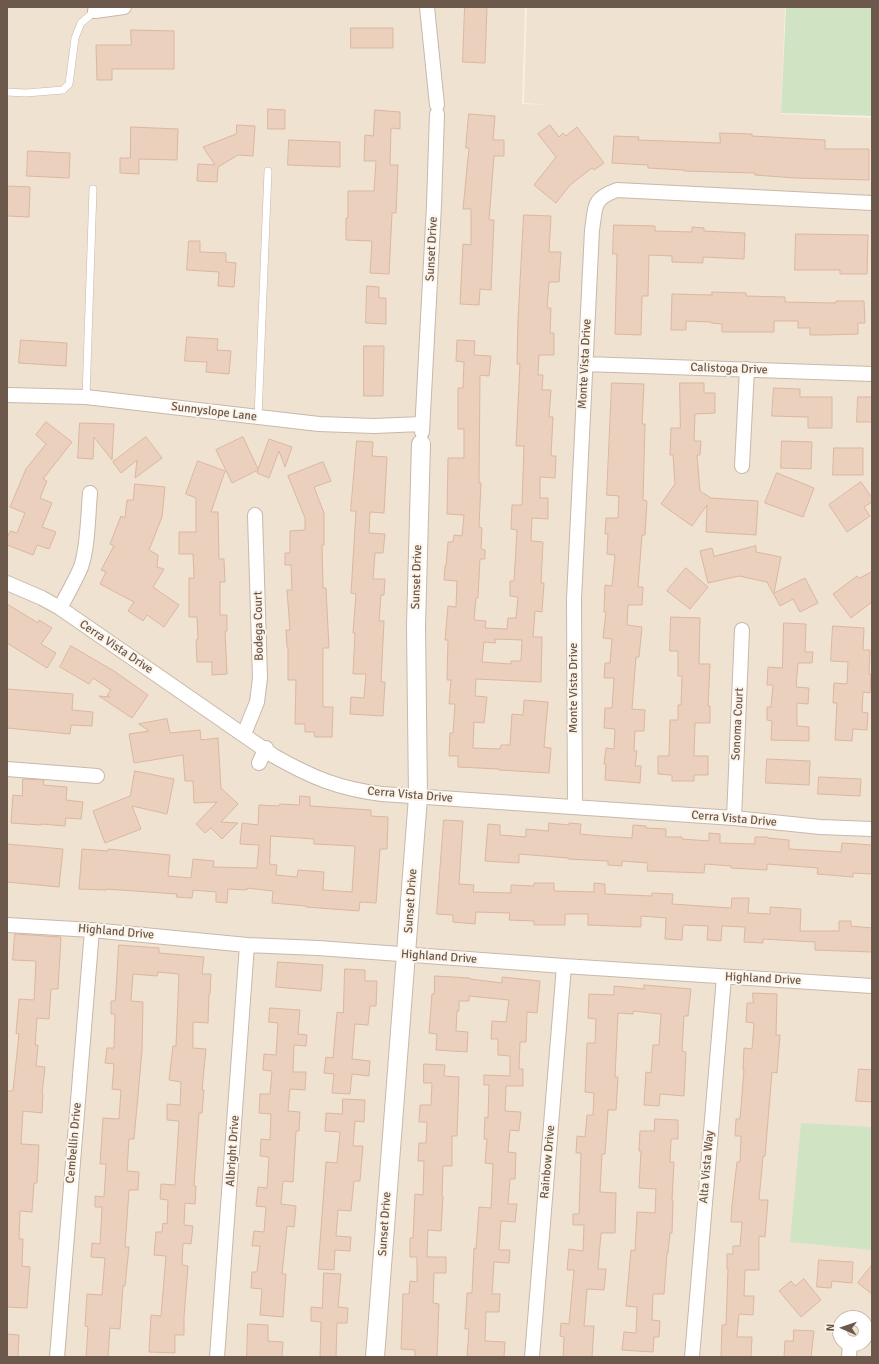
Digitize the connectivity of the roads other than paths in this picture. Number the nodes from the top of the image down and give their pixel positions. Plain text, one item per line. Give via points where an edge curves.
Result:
1 (124, 7) edge
2 (427, 7) edge
3 (95, 11) joint
4 (7, 92) edge
5 (268, 171) dead end
6 (93, 188) dead end
7 (872, 203) edge
8 (585, 364) junction
9 (747, 369) junction
10 (872, 374) edge
11 (7, 395) edge
12 (86, 397) junction
13 (258, 417) junction
14 (421, 433) junction
15 (742, 466) dead end
16 (90, 493) dead end
17 (255, 515) dead end
18 (7, 583) edge
19 (60, 608) junction
20 (742, 630) dead end
21 (244, 734) junction
22 (266, 748) junction
23 (259, 763) dead end
24 (7, 769) edge
25 (97, 776) dead end
26 (418, 797) junction
27 (575, 807) junction
28 (734, 818) junction
29 (872, 829) edge
30 (7, 925) edge
31 (92, 930) junction
32 (247, 945) junction
33 (407, 954) junction
34 (564, 966) junction
35 (724, 977) junction
36 (872, 986) edge
37 (57, 1357) edge
38 (217, 1357) edge
39 (375, 1357) edge
40 (532, 1357) edge
41 (692, 1357) edge

1 - 3 street
2 - 14 street, Sunset Drive via 437,109
3 - 4 lane via 81,22 69,84 63,90
5 - 13 lane
6 - 12 lane
7 - 8 street, Monte Vista Drive via 617,190 603,195 596,203 592,230
8 - 9 street, Calistoga Drive
8 - 27 street, Monte Vista Drive via 574,599
9 - 10 street, Calistoga Drive
9 - 15 street
11 - 12 street, Sunnyslope Lane
12 - 13 street, Sunnyslope Lane
13 - 14 street, Sunnyslope Lane via 319,424 374,426
14 - 26 street, Sunset Drive via 416,611
16 - 19 street via 81,566
17 - 21 street, Bodega Court via 260,678 257,702
18 - 19 street, Cerra Vista Drive
19 - 21 street, Cerra Vista Drive
20 - 28 street, Sonoma Court
21 - 22 street, Cerra Vista Drive
22 - 23 street
22 - 26 street, Cerra Vista Drive via 274,756 302,772 327,782 363,792
24 - 25 street
26 - 27 street, Cerra Vista Drive
26 - 33 street, Sunset Drive
27 - 28 street, Cerra Vista Drive
28 - 29 street, Cerra Vista Drive via 820,827
30 - 31 street, Highland Drive
31 - 32 street, Highland Drive
31 - 37 street, Cembellin Drive
32 - 33 street, Highland Drive
32 - 38 street, Albright Drive
33 - 34 street, Highland Drive
33 - 39 street, Sunset Drive
34 - 35 street, Highland Drive
34 - 40 street, Rainbow Drive
35 - 36 street, Highland Drive
35 - 41 street, Alta Vista Way

